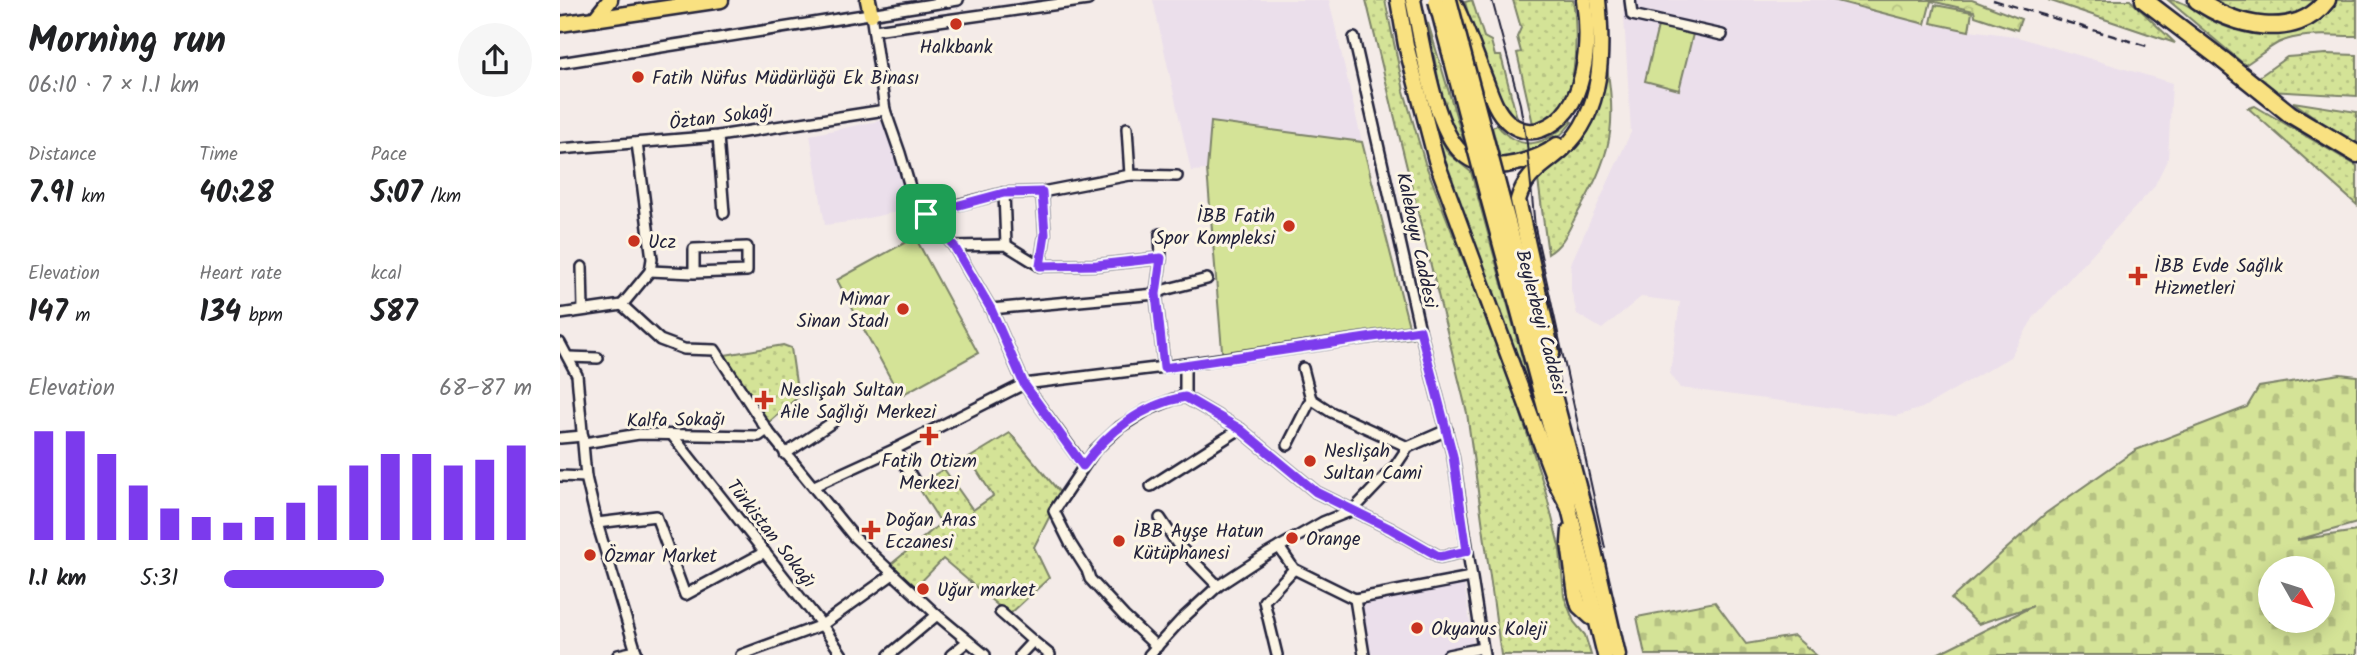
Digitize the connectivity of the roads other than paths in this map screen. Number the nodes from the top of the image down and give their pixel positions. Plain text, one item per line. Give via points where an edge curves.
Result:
1 (721, 0) edge
2 (958, 0) edge
3 (1088, 0) edge
4 (1398, 0) edge
5 (1413, 0) edge
6 (1436, 0) edge
7 (1451, 0) edge
8 (1584, 0) edge
9 (1598, 0) edge
10 (1630, 0) edge
11 (2144, 0) edge
12 (2158, 0) edge
13 (2197, 0) edge
14 (2327, 0) edge
15 (663, 4) edge
16 (602, 7) edge
17 (870, 7) edge
18 (560, 24) edge
19 (875, 30) junction
20 (1722, 35) dead end
21 (1354, 38) dead end
22 (2224, 61) junction
23 (560, 63) edge
24 (1596, 85) junction
25 (885, 110) junction
26 (1127, 128) dead end
27 (718, 136) junction
28 (637, 143) junction
29 (560, 149) edge
30 (2357, 154) edge
31 (1130, 175) junction
32 (1177, 176) dead end
33 (1042, 192) junction
34 (1004, 193) junction
35 (1494, 194) junction
36 (724, 213) dead end
37 (926, 214) junction
38 (1160, 234) dead end
39 (1006, 245) junction
40 (954, 246) junction
41 (1161, 258) junction
42 (1040, 266) junction
43 (582, 267) dead end
44 (650, 271) junction
45 (694, 273) junction
46 (1208, 279) dead end
47 (1156, 294) junction
48 (622, 305) junction
49 (991, 309) junction
50 (583, 310) junction
51 (560, 314) edge
52 (1420, 330) junction
53 (560, 343) edge
54 (568, 357) junction
55 (598, 358) dead end
56 (1185, 365) junction
57 (1164, 368) junction
58 (1303, 368) dead end
59 (1024, 384) junction
60 (1185, 397) junction
61 (1311, 399) junction
62 (833, 422) dead end
63 (1240, 429) junction
64 (767, 430) junction
65 (1447, 430) junction
66 (1564, 434) junction
67 (673, 435) junction
68 (560, 438) edge
69 (584, 440) junction
70 (1288, 445) dead end
71 (1408, 447) junction
72 (895, 449) junction
73 (785, 454) junction
74 (1083, 466) junction
75 (560, 476) edge
76 (586, 477) junction
77 (915, 482) dead end
78 (814, 486) junction
79 (1151, 486) dead end
80 (1569, 508) junction
81 (1353, 510) junction
82 (1160, 518) dead end
83 (597, 523) junction
84 (1279, 547) junction
85 (1467, 551) junction
86 (765, 552) junction
87 (1294, 569) junction
88 (893, 574) junction
89 (1471, 577) junction
90 (1218, 586) junction
91 (1355, 599) junction
92 (1000, 612) dead end
93 (1603, 612) junction
94 (937, 615) junction
95 (822, 625) junction
96 (968, 641) junction
97 (1033, 641) junction
98 (1157, 647) junction
99 (1483, 651) edge
100 (637, 653) edge
101 (744, 654) edge
102 (618, 655) edge
103 (842, 655) edge
104 (889, 655) edge
105 (951, 655) edge
106 (985, 655) edge
107 (1020, 655) edge
108 (1050, 655) edge
109 (1149, 655) edge
110 (1277, 655) edge
111 (1364, 655) edge
112 (1448, 655) edge
113 (1605, 655) edge
114 (1618, 655) edge

1 - 15 main road
2 - 17 street
3 - 19 street
4 - 80 main road via 1436,160
5 - 24 main road via 1443,124 1455,146 1475,161 1501,166 1554,148 1567,136
6 - 35 main road, Beylerbeyi Caddesi, bridge
7 - 8 main road via 1496,107 1507,122 1521,130 1537,131 1560,119 1578,88 1586,34
7 - 35 main road, Beylerbeyi Caddesi, bridge
9 - 24 main road via 1601,55
10 - 20 street via 1632,15
11 - 22 highway
12 - 22 highway
13 - 14 highway via 2225,17 2280,26 2311,16
15 - 16 main road
16 - 18 main road
17 - 19 street
17 - 23 street
19 - 25 street
21 - 52 street, Kaleboyu Caddesi
22 - 30 highway, bridge via 2290,114
24 - 66 main road via 1576,134 1526,180 1518,200 1557,377
25 - 27 street, Öztan Sokağı
25 - 37 street via 913,197
26 - 31 street
27 - 28 street, Öztan Sokağı
27 - 36 street
28 - 29 street, Öztan Sokağı
28 - 44 street
31 - 32 street
31 - 33 street
33 - 34 street
33 - 42 street via 1045,234
34 - 37 street
34 - 39 street
35 - 66 main road, Beylerbeyi Caddesi
35 - 80 main road, Beylerbeyi Caddesi
37 - 40 street
38 - 41 street
39 - 40 street
39 - 42 street
40 - 49 street
41 - 42 street
41 - 47 street
43 - 50 street
44 - 45 street
44 - 48 street
45 - 45 street via 694,248 747,247 747,271
46 - 47 street
47 - 49 street
47 - 57 street
48 - 50 street
48 - 64 street via 660,340 684,349 715,350
49 - 59 street
50 - 51 street
52 - 56 street
52 - 65 street, Kaleboyu Caddesi
53 - 54 street
54 - 55 street
54 - 69 street via 578,375
56 - 57 street
56 - 60 street
57 - 59 street
58 - 61 street
59 - 72 street
59 - 74 street
60 - 63 street
60 - 74 street via 1147,410 1120,428
61 - 70 street
61 - 71 street
62 - 73 street
63 - 79 street
63 - 81 street via 1316,492
64 - 67 street, Kalfa Sokağı via 759,436
64 - 73 street
65 - 71 street
65 - 85 street, Kaleboyu Caddesi
66 - 93 main road, Beylerbeyi Caddesi via 1586,516
67 - 69 street, Kalfa Sokağı
67 - 86 street, Türkistan Sokağı
68 - 69 street, Kalfa Sokağı
69 - 76 street
71 - 81 street
72 - 77 street
72 - 78 street
73 - 78 street
74 - 98 street via 1054,511 1090,579
75 - 76 street
76 - 83 street
78 - 88 street via 854,537
80 - 93 main road, Beylerbeyi Caddesi via 1578,603 1586,614
81 - 84 street
81 - 85 street via 1440,557
82 - 90 street via 1178,545
83 - 86 street via 656,516 685,595
83 - 100 street
84 - 87 street
84 - 90 street
85 - 89 street, Kaleboyu Caddesi
86 - 95 street, Türkistan Sokağı
87 - 91 street
87 - 110 street via 1264,601
88 - 94 street
88 - 95 street
89 - 91 street
89 - 99 street, Kaleboyu Caddesi
90 - 98 street
91 - 111 street
92 - 97 street
93 - 113 main road, Beylerbeyi Caddesi
93 - 114 main road, Beylerbeyi Caddesi
94 - 96 street
94 - 104 street
95 - 101 street
95 - 103 street, Türkistan Sokağı
96 - 105 street
96 - 106 street
97 - 107 street
97 - 108 street
98 - 109 street
99 - 112 street
100 - 102 street

